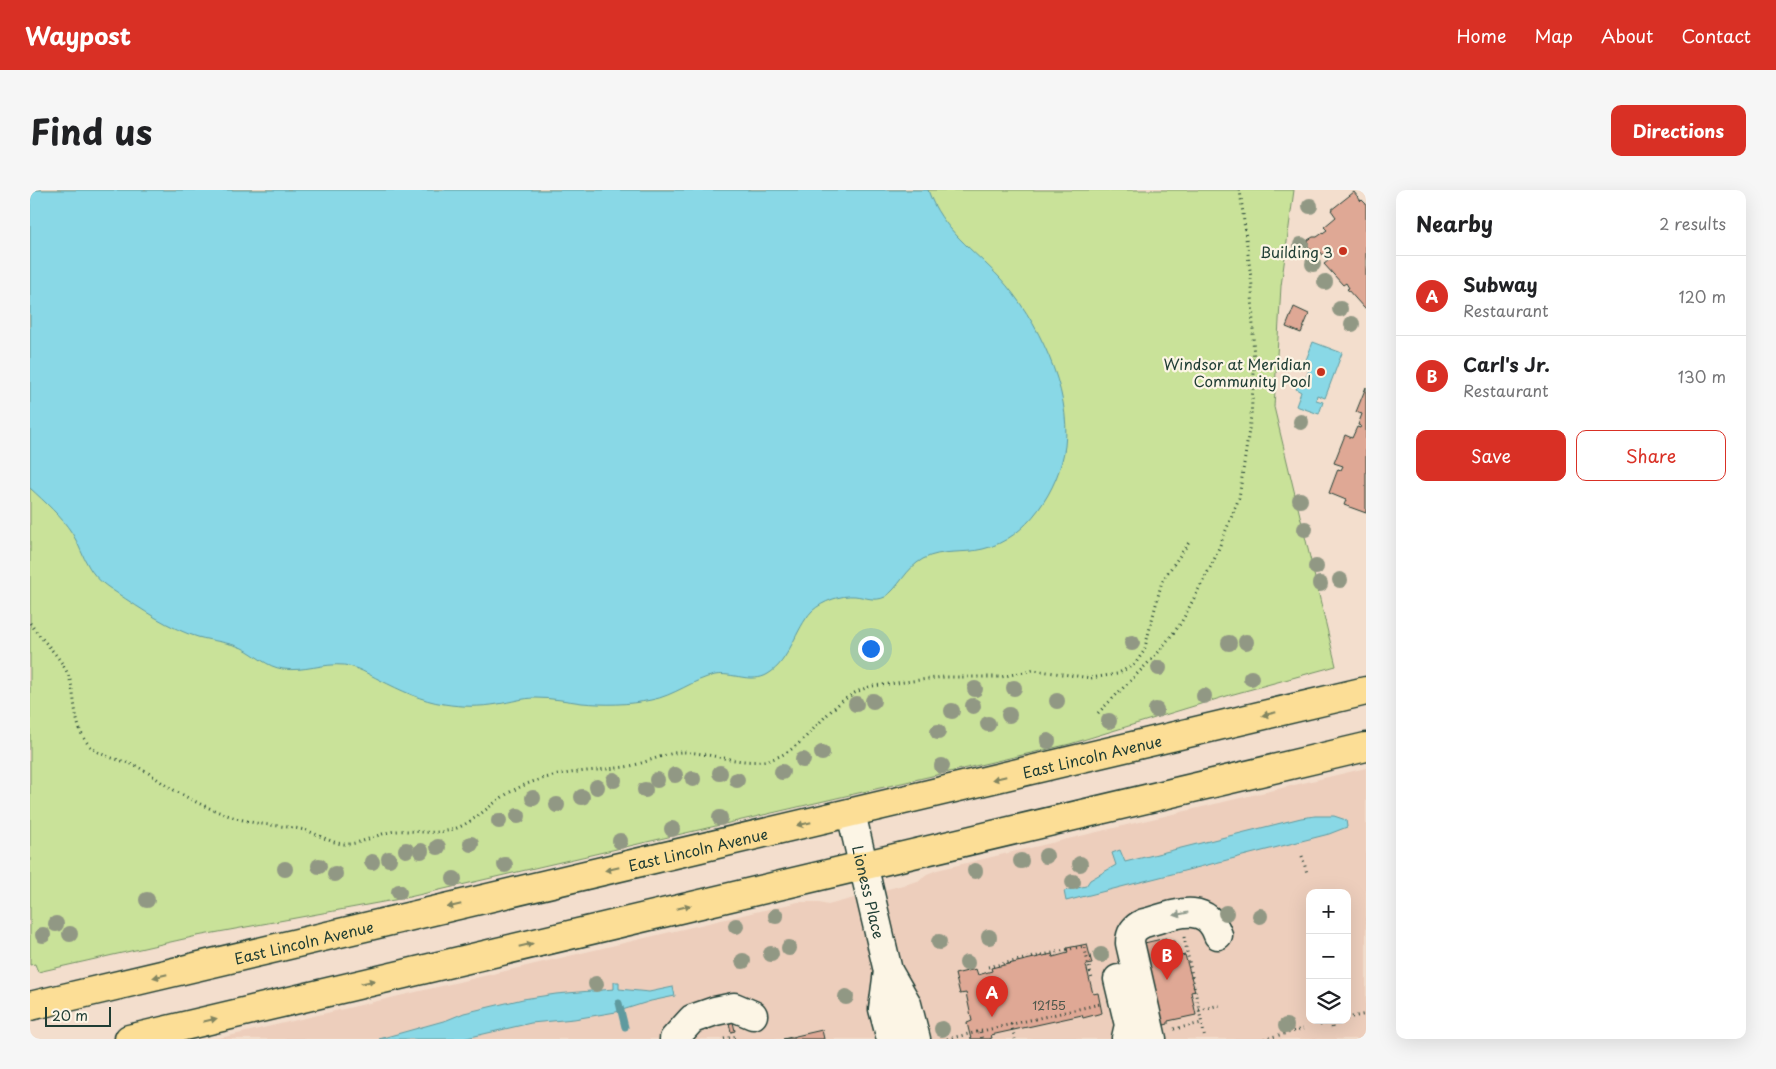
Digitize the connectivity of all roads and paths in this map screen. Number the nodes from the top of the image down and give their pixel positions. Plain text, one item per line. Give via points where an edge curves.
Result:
1 (1240, 190) edge
2 (1190, 541) dead end
3 (30, 624) edge
4 (1134, 664) junction
5 (1141, 670) junction
6 (1366, 691) edge
7 (1098, 713) dead end
8 (1366, 748) edge
9 (852, 813) junction
10 (1302, 856) dead end
11 (864, 865) junction
12 (1307, 873) dead end
13 (1183, 933) dead end
14 (1218, 935) dead end
15 (988, 967) dead end
16 (888, 970) junction
17 (1106, 983) joint
18 (1096, 996) dead end
19 (1104, 1002) dead end
20 (1098, 1004) junction
21 (1220, 1005) dead end
22 (30, 1006) edge
23 (1199, 1010) junction
24 (1366, 1014) edge
25 (1351, 1017) edge
26 (1202, 1023) junction
27 (1011, 1024) junction
28 (1324, 1024) edge
29 (1332, 1024) edge
30 (746, 1025) junction
31 (1320, 1025) dead end
32 (1303, 1029) dead end
33 (1333, 1030) dead end
34 (980, 1032) junction
35 (1149, 1036) edge
36 (129, 1039) edge
37 (674, 1039) edge
38 (690, 1039) edge
39 (724, 1039) edge
40 (891, 1039) edge
41 (916, 1039) edge
42 (947, 1039) edge
43 (982, 1039) edge
44 (1014, 1039) edge
45 (1206, 1039) edge
46 (1264, 1039) edge

1 - 5 path via 1252,286 1254,373 1241,490 1227,532 1190,607 1168,641
2 - 4 path via 1162,581 1146,645
3 - 4 path via 67,672 78,725 94,749 140,768 179,793 222,813 258,824 304,830 345,844 395,831 452,830 468,823 516,789 560,774 626,766 681,752 752,761 770,759 791,750 831,709 863,688 944,677 1001,678 1033,670 1083,678 1105,677 1118,674
4 - 5 path
5 - 7 path
6 -> 9 main road, East Lincoln Avenue
8 - 11 main road
9 - 11 street, Lioness Place
9 -> 22 main road, East Lincoln Avenue
10 - 12 path
11 - 16 street, Lioness Place
36 -> 11 main road
13 - 23 path
14 -> 35 street via 1207,917 1193,912 1144,922 1131,933 1130,943
15 - 17 path via 1084,946
16 - 40 street, Lioness Place via 883,1009
16 - 41 street, Lioness Place via 907,1004
17 - 35 street via 1129,1025
18 - 20 path
19 - 20 path
20 - 27 path
21 - 23 path
23 - 26 path
24 - 25 path
26 - 35 path
26 - 45 path
27 - 34 path
27 - 44 path
28 - 31 path
29 - 33 path
30 - 37 street via 734,1007 692,1019
30 - 38 street via 740,1022 714,1027
30 - 39 path
32 - 46 path
34 - 42 path
34 - 43 path

